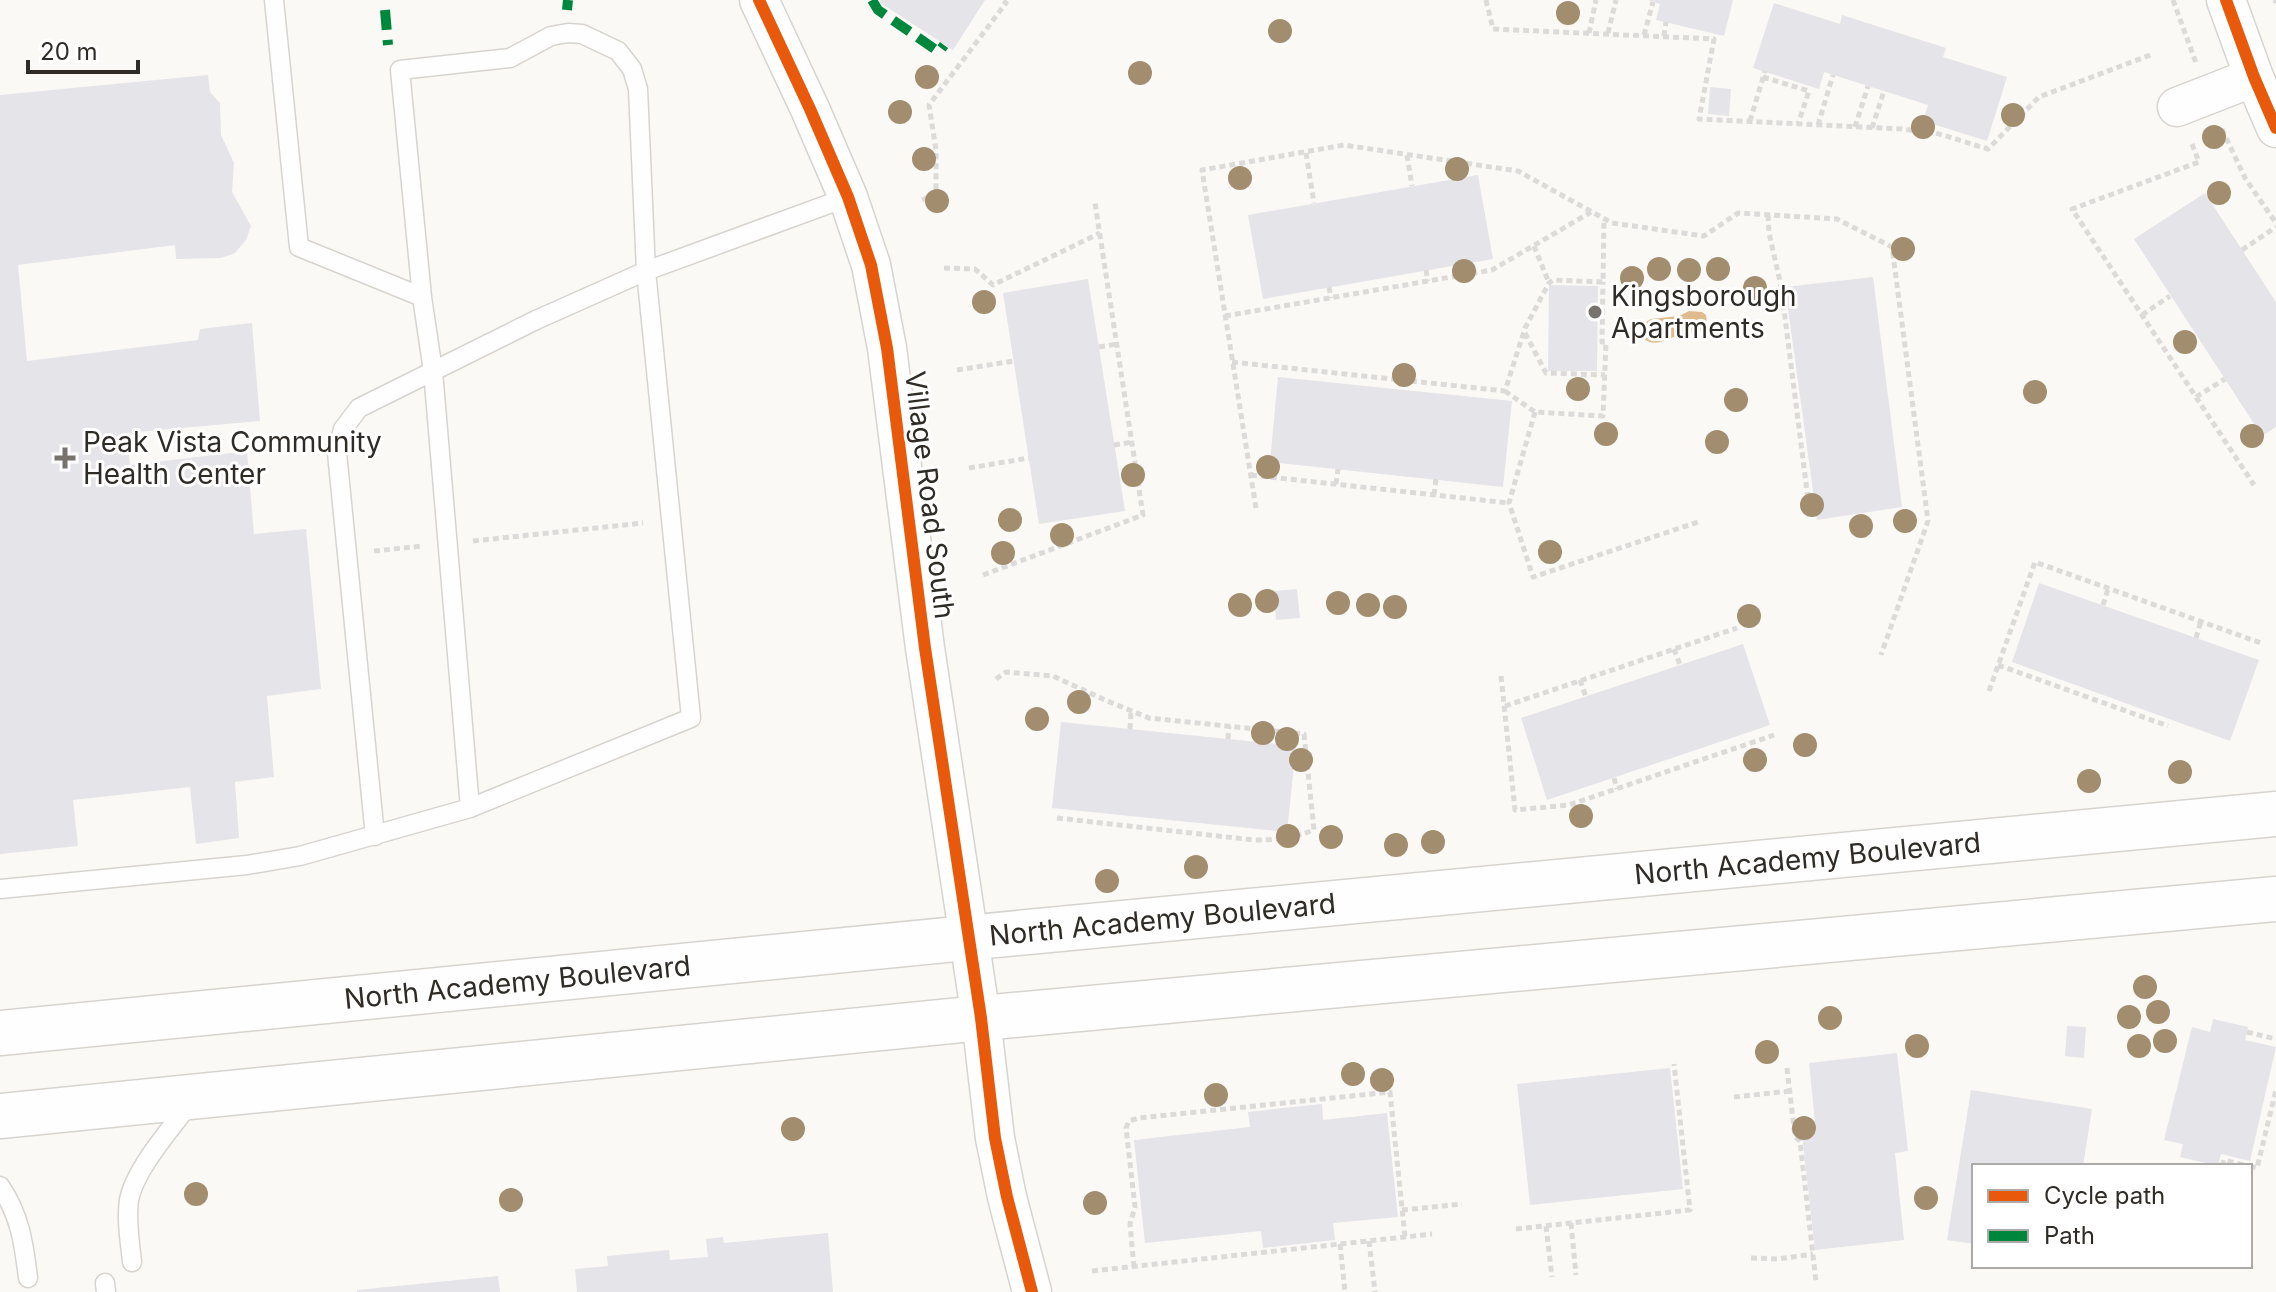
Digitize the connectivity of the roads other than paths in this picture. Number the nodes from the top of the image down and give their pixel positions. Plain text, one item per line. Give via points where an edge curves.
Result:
1 (274, 0) edge
2 (759, 0) edge
3 (2226, 0) edge
4 (2254, 77) junction
5 (2177, 107) dead end
6 (2276, 128) edge
7 (848, 197) junction
8 (646, 271) junction
9 (422, 297) junction
10 (433, 371) junction
11 (470, 808) junction
12 (2276, 814) edge
13 (375, 836) junction
14 (0, 889) edge
15 (2276, 899) edge
16 (969, 938) junction
17 (981, 1018) junction
18 (0, 1033) edge
19 (195, 1096) junction
20 (0, 1116) edge
21 (0, 1186) edge
22 (132, 1262) dead end
23 (28, 1278) dead end
24 (1032, 1292) edge

1 - 9 lane via 299,247
2 - 7 street, Village Road South
3 - 4 street
4 - 5 street
4 - 6 street
7 - 8 lane
7 - 16 street, Village Road South via 871,265 887,348
8 - 9 lane via 638,89 632,69 618,51 568,33 510,58 400,70
8 - 10 lane
8 - 11 lane via 691,718
9 - 10 lane
10 - 11 lane
10 - 13 lane via 359,408 343,429 337,453
11 - 13 lane
12 - 16 highway, North Academy Boulevard
13 - 14 lane via 247,865
15 - 17 highway
16 - 17 street, Village Road South
16 - 18 highway, North Academy Boulevard
17 - 19 highway
17 - 24 street, Village Road South via 995,1138
19 - 20 highway
19 - 22 lane via 135,1183 129,1200
21 - 23 lane via 23,1233

